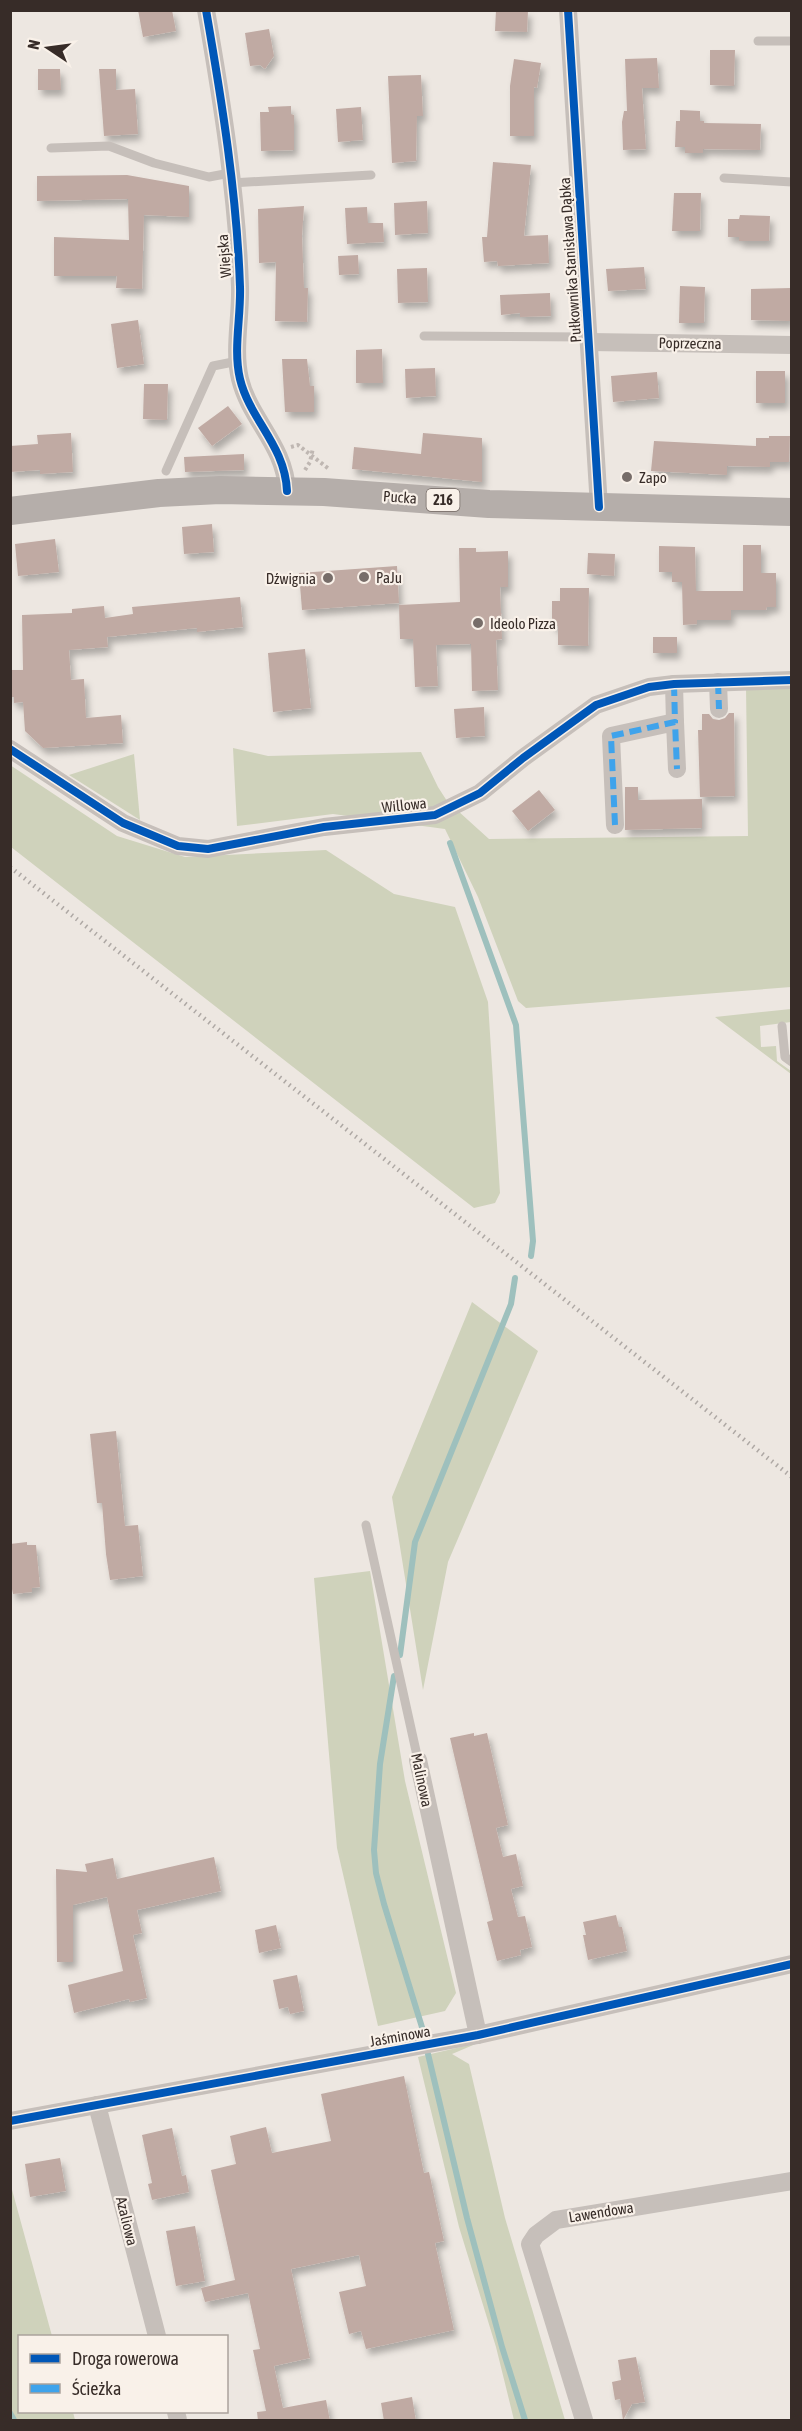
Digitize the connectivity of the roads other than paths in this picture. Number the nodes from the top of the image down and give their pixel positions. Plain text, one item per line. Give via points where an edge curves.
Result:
1 (206, 10) edge
2 (568, 10) edge
3 (758, 41) dead end
4 (792, 41) edge
5 (51, 148) dead end
6 (371, 176) dead end
7 (231, 178) junction
8 (724, 178) dead end
9 (792, 182) edge
10 (424, 336) dead end
11 (589, 340) junction
12 (792, 345) edge
13 (238, 361) junction
14 (166, 471) dead end
15 (287, 491) junction
16 (600, 507) junction
17 (10, 512) edge
18 (792, 512) edge
19 (792, 680) edge
20 (718, 682) junction
21 (674, 684) junction
22 (719, 709) dead end
23 (675, 722) junction
24 (10, 749) edge
25 (677, 769) dead end
26 (615, 825) dead end
27 (782, 1026) dead end
28 (792, 1062) edge
29 (366, 1525) dead end
30 (418, 1760) joint
31 (792, 1964) edge
32 (478, 2035) junction
33 (97, 2105) junction
34 (10, 2121) edge
35 (792, 2181) edge
36 (156, 2335) edge
37 (584, 2421) edge

1 - 7 street, Wiejska
2 - 11 street, Pułkownika Stanisława Dąbka
3 - 4 lane
5 - 7 lane via 109,146 154,163 209,177
6 - 7 lane
7 - 13 street, Wiejska via 240,287
8 - 9 lane
10 - 11 lane
11 - 12 street, Poprzeczna
11 - 16 street, Pułkownika Stanisława Dąbka
13 - 14 lane via 213,366
13 - 15 street, Wiejska via 247,400 275,445
15 - 16 main road, Pucka / 216
15 - 17 main road, Pucka / 216 via 159,493
16 - 18 main road, Pucka / 216
19 - 20 street, Willowa
20 - 21 street, Willowa
20 - 22 street
21 - 23 street
21 - 24 street, Willowa via 649,687 596,705 480,793 435,815 324,827 208,849 178,846 123,823
23 - 25 street
23 - 26 street via 611,736
27 - 28 lane via 785,1057
29 - 30 lane, Malinowa
30 - 32 street, Malinowa
31 - 32 street, Jaśminowa
32 - 33 street, Jaśminowa
33 - 34 street, Jaśminowa
33 - 36 street, Azaliowa
35 - 37 street, Lawendowa via 556,2220 536,2235 531,2244

